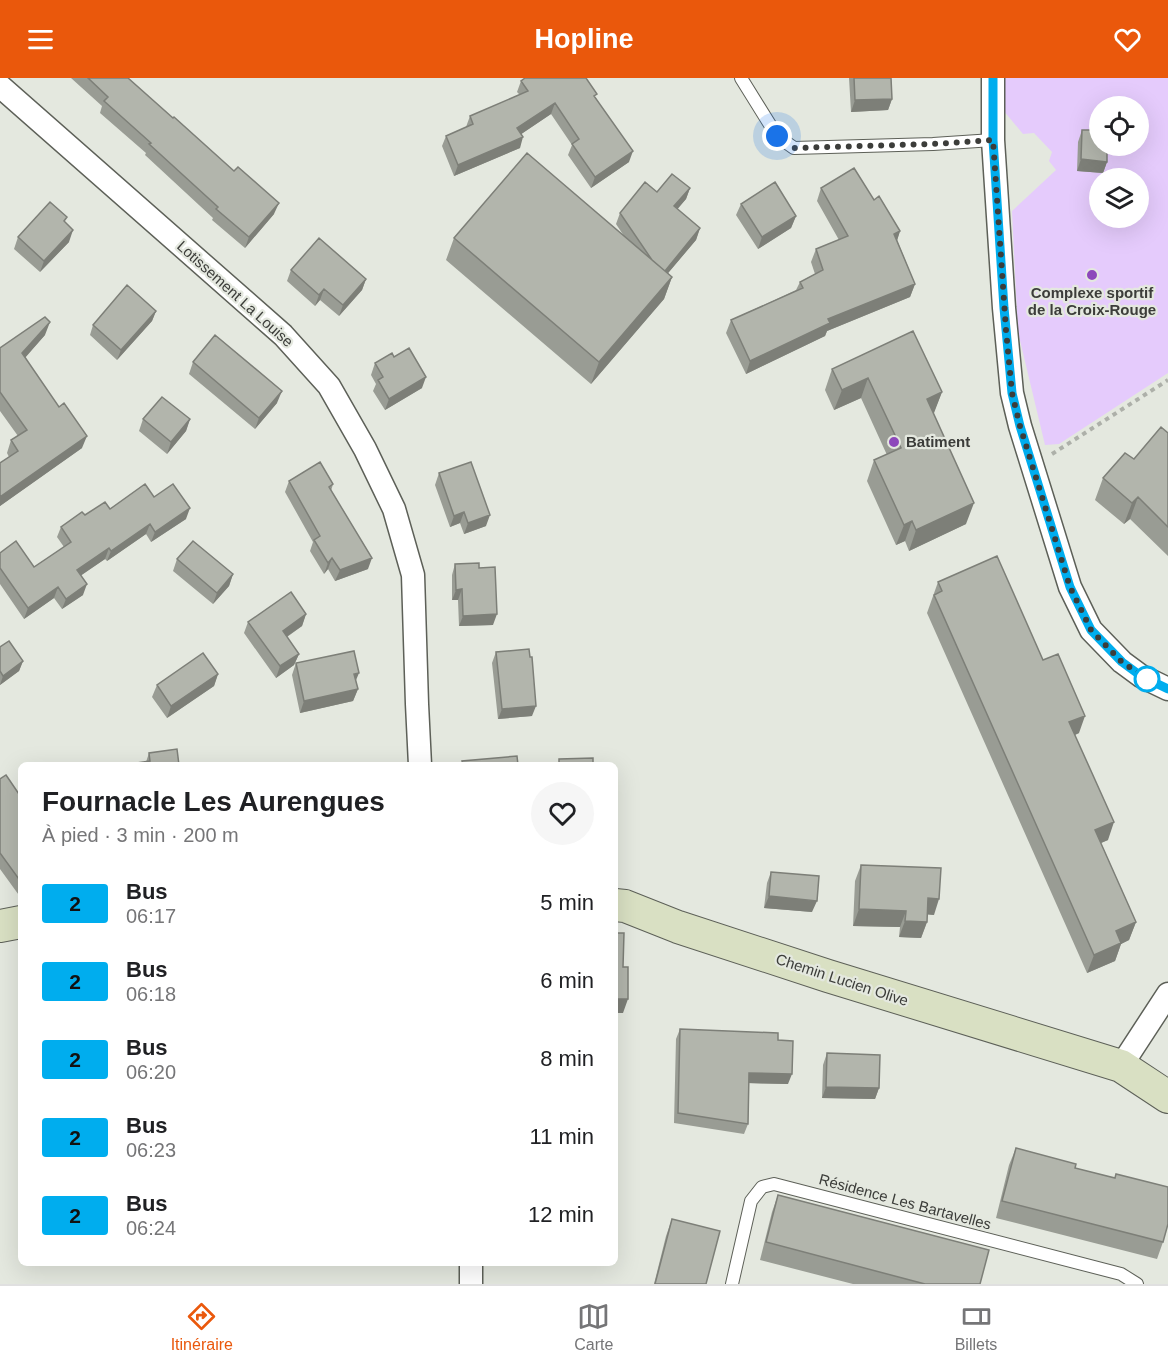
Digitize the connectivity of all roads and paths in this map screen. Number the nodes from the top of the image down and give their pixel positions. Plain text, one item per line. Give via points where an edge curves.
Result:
1 (741, 78) edge
2 (993, 78) edge
3 (0, 86) edge
4 (993, 140) junction
5 (1168, 380) edge
6 (1032, 468) junction
7 (1168, 689) edge
8 (420, 762) edge
9 (618, 905) edge
10 (18, 923) edge
11 (0, 926) edge
12 (1168, 994) edge
13 (1121, 1066) junction
14 (1168, 1097) edge
15 (471, 1266) edge
16 (471, 1284) edge
17 (732, 1284) edge
18 (1137, 1284) edge

1 - 4 lane via 777,136 794,148
2 - 4 street
3 - 8 street, Lotissement La Louise via 283,335 329,386 394,509 413,574
4 - 6 street via 1012,393
5 - 6 path
6 - 7 street via 1070,587 1091,630 1122,662
9 - 13 street, Chemin Lucien Olive via 828,976
10 - 11 street
12 - 13 street
13 - 14 street, Chemin Lucien Olive
15 - 16 street
17 - 18 lane, Résidence Les Bartavelles via 751,1201 762,1187 774,1184 1121,1274

